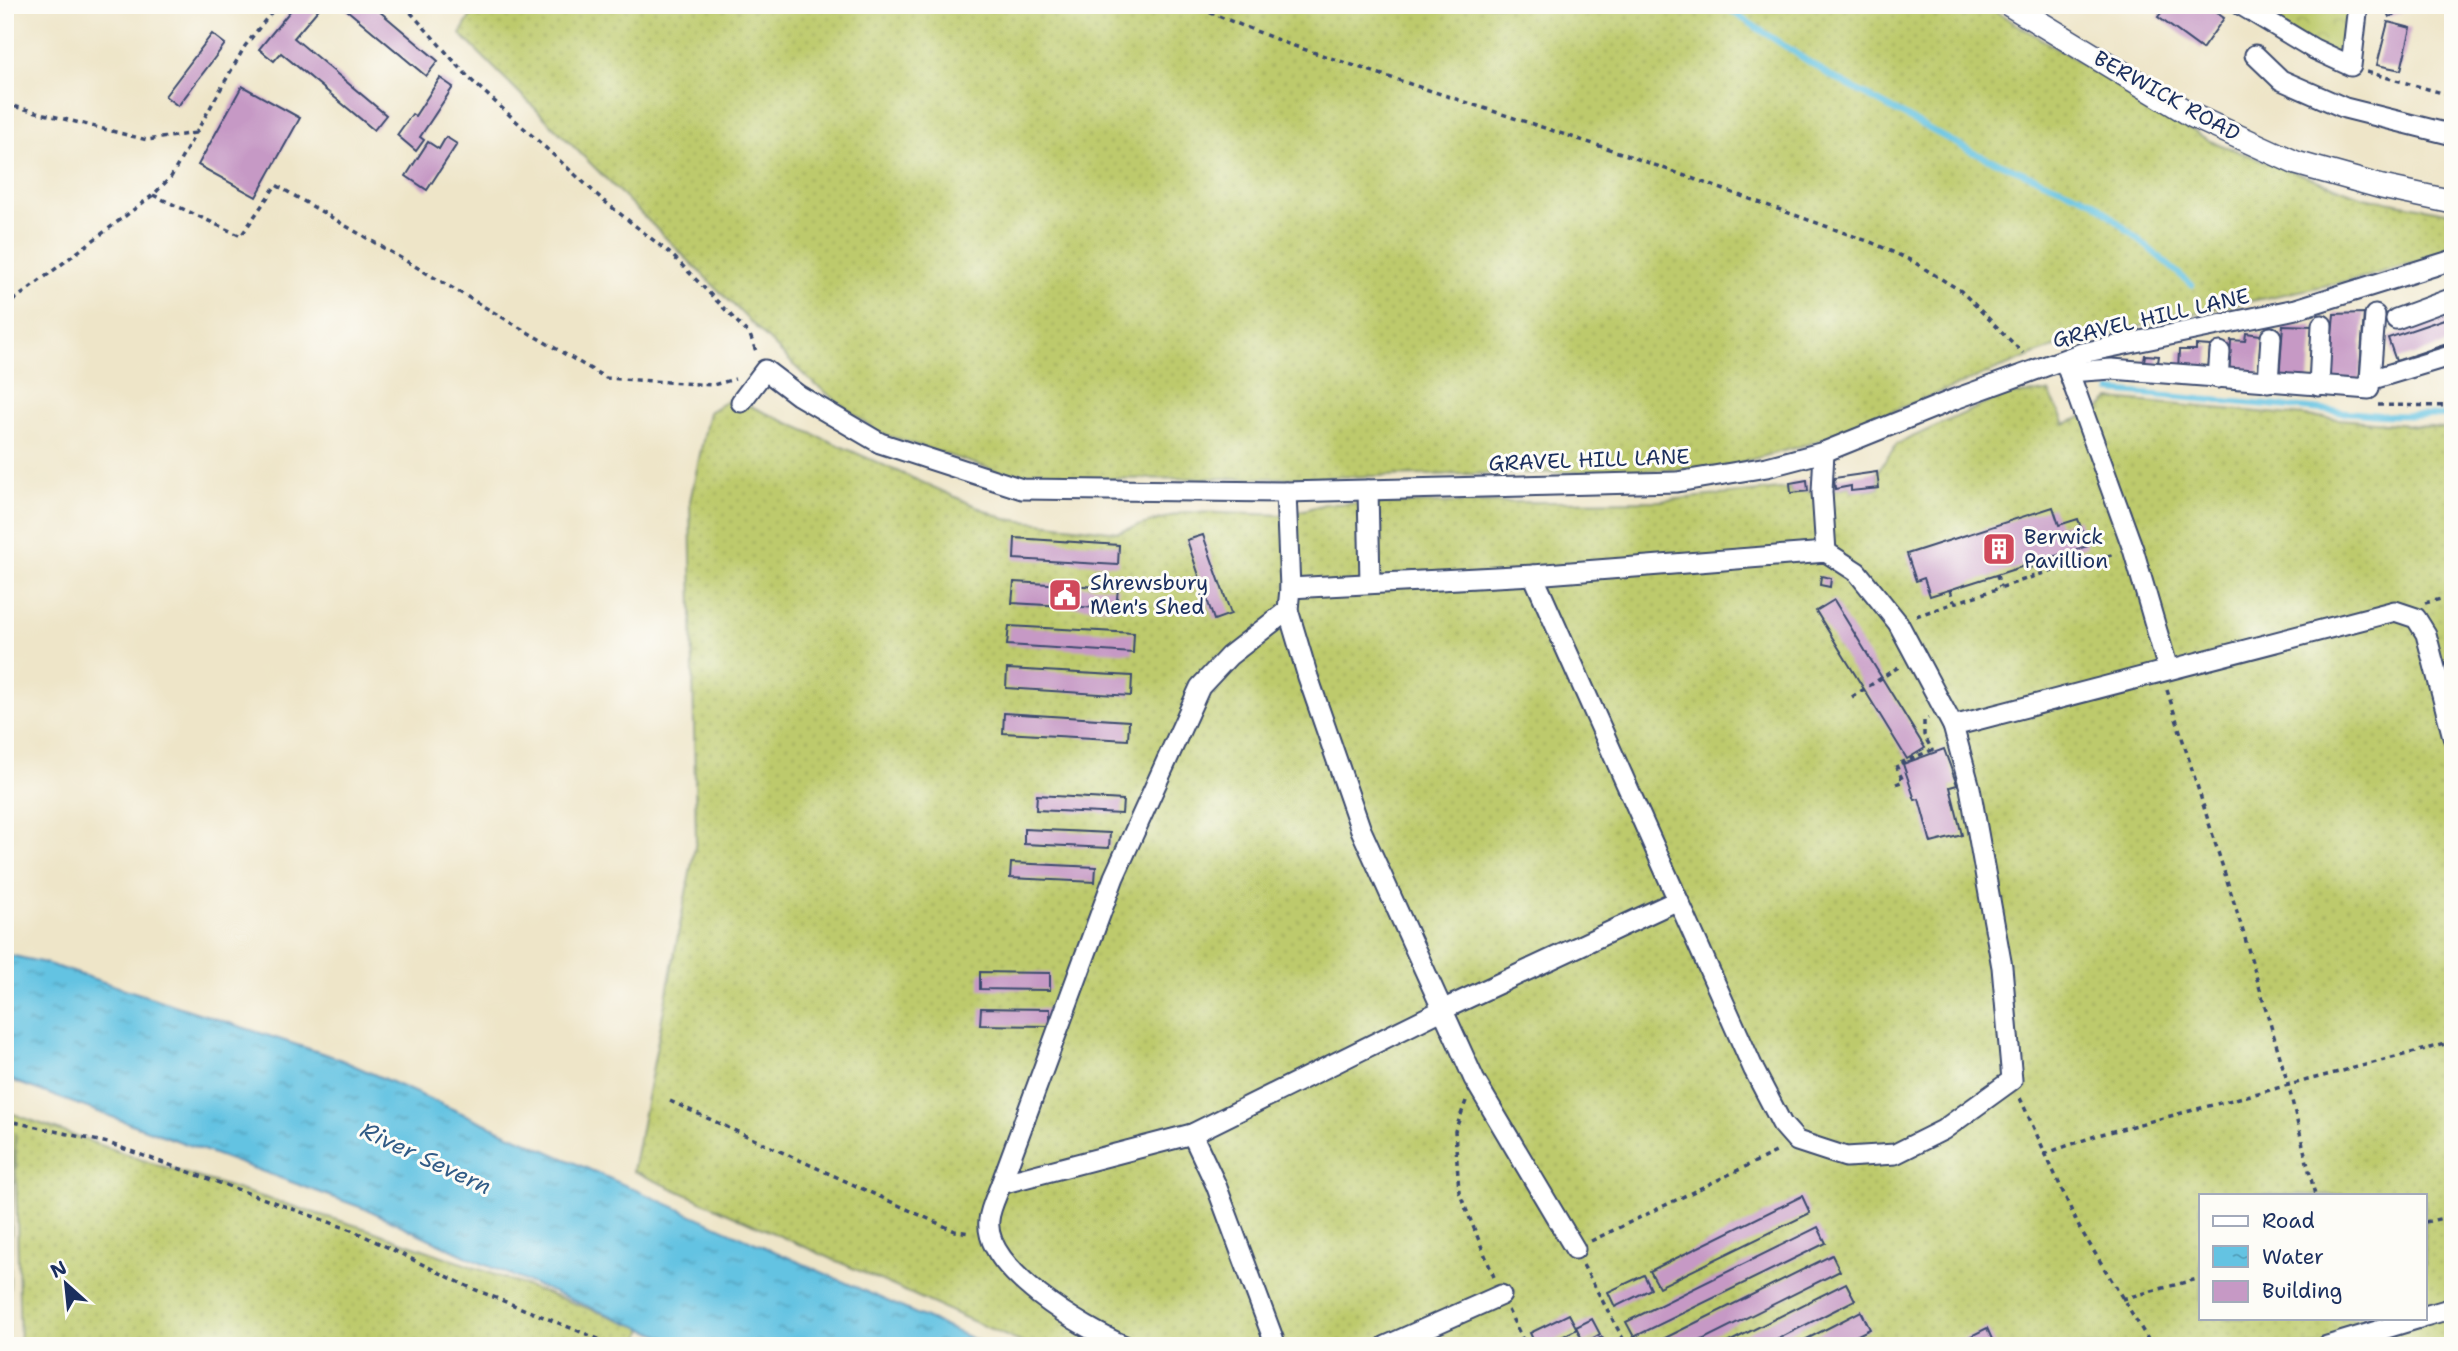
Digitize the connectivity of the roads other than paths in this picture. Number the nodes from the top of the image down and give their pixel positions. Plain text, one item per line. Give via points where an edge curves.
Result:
1 (2010, 5) edge
2 (2241, 5) edge
3 (2358, 5) edge
4 (2255, 55) dead end
5 (2453, 135) edge
6 (2453, 202) edge
7 (2453, 260) edge
8 (2453, 298) edge
9 (2375, 315) dead end
10 (2396, 319) dead end
11 (2322, 325) dead end
12 (2271, 337) dead end
13 (2220, 352) dead end
14 (2453, 355) edge
15 (2066, 365) junction
16 (2218, 378) junction
17 (2370, 380) junction
18 (2268, 382) junction
19 (2319, 386) junction
20 (741, 402) dead end
21 (1824, 452) junction
22 (1368, 490) junction
23 (1286, 492) junction
24 (1826, 552) junction
25 (1533, 575) junction
26 (1370, 583) junction
27 (1290, 588) junction
28 (1288, 610) junction
29 (2164, 670) junction
30 (1949, 718) junction
31 (2453, 737) edge
32 (1678, 900) junction
33 (1442, 1010) junction
34 (1192, 1134) junction
35 (1001, 1184) junction
36 (1575, 1249) road end
37 (1501, 1295) road end
38 (2453, 1308) edge
39 (2426, 1316) edge
40 (2413, 1320) edge
41 (1125, 1346) edge
42 (1276, 1346) edge
43 (1386, 1346) edge
44 (2328, 1346) edge

1 - 6 main road, BERWICK ROAD via 2193,116 2296,163
2 - 3 street via 2351,66
4 - 5 street via 2281,80 2345,108
7 - 15 street, GRAVEL HILL LANE via 2297,309
8 - 10 street
9 - 17 street
11 - 19 street
12 - 18 street
13 - 16 street
14 - 17 street
15 - 16 street
15 - 21 street, GRAVEL HILL LANE via 2033,370
15 - 29 street via 2133,549
16 - 18 street
17 - 19 street via 2369,389
18 - 19 street
20 - 23 street, GRAVEL HILL LANE via 765,370 880,443 1022,489
21 - 22 street, GRAVEL HILL LANE via 1677,482
21 - 24 street
22 - 23 street, GRAVEL HILL LANE
22 - 26 street
23 - 27 street
24 - 25 street
24 - 30 street via 1857,572 1898,623
25 - 26 street
25 - 32 street
26 - 27 street
27 - 28 street
28 - 33 street via 1361,830
28 - 35 street via 1229,656 1200,687 1114,877
29 - 30 street
29 - 31 street via 2395,611 2416,618 2426,634
30 - 32 street via 1970,788 2002,967 2012,1080 1943,1130 1895,1154 1846,1157 1797,1141 1782,1124 1754,1070
32 - 33 street
33 - 34 street
33 - 36 street via 1474,1079
34 - 35 street
34 - 42 street via 1216,1185
35 - 41 street via 988,1220 992,1245 1011,1270 1056,1307
37 - 43 street
38 - 39 street
40 - 44 street

